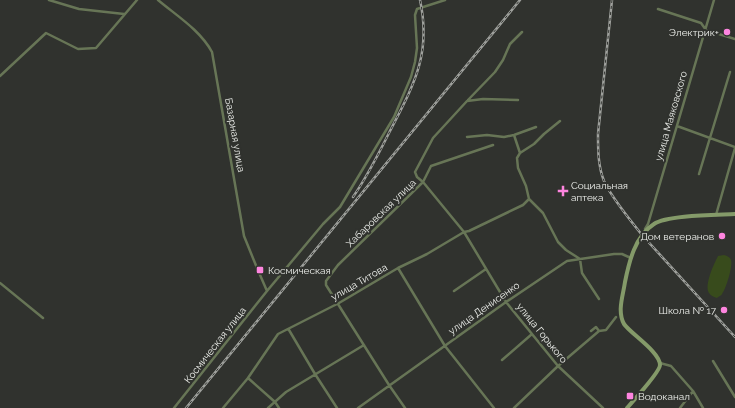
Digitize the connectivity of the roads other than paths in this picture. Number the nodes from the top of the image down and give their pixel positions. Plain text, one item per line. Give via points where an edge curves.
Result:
1 (48, 0) edge
2 (137, 0) edge
3 (158, 0) edge
4 (445, 0) edge
5 (714, 0) edge
6 (658, 10) dead end
7 (124, 14) junction
8 (706, 30) junction
9 (522, 32) dead end
10 (735, 40) edge
11 (730, 72) dead end
12 (0, 76) edge
13 (518, 100) dead end
14 (467, 101) junction
15 (560, 121) dead end
16 (536, 126) dead end
17 (677, 126) junction
18 (514, 136) junction
19 (466, 138) dead end
20 (710, 139) junction
21 (493, 145) dead end
22 (735, 148) edge
23 (520, 153) junction
24 (699, 174) dead end
25 (423, 182) junction
26 (529, 198) junction
27 (735, 214) edge
28 (716, 216) junction
29 (464, 232) junction
30 (642, 235) junction
31 (632, 258) junction
32 (580, 259) junction
33 (398, 268) junction
34 (486, 269) junction
35 (0, 283) edge
36 (268, 291) junction
37 (454, 291) dead end
38 (599, 299) dead end
39 (506, 302) junction
40 (339, 303) junction
41 (616, 317) dead end
42 (42, 318) dead end
43 (289, 330) junction
44 (591, 331) dead end
45 (599, 331) junction
46 (532, 334) junction
47 (364, 345) junction
48 (445, 346) junction
49 (502, 360) dead end
50 (713, 362) dead end
51 (660, 363) junction
52 (558, 366) junction
53 (315, 374) junction
54 (248, 378) junction
55 (389, 385) junction
56 (693, 391) junction
57 (735, 397) edge
58 (275, 402) junction
59 (174, 408) edge
60 (223, 408) edge
61 (268, 408) edge
62 (279, 408) edge
63 (337, 408) edge
64 (358, 408) edge
65 (405, 408) edge
66 (494, 408) edge
67 (514, 408) edge
68 (603, 408) edge
69 (627, 408) edge
70 (680, 408) edge
71 (703, 408) edge

1 - 7 street via 79,9
2 - 7 street
3 - 36 street, Базарная улица via 198,33 212,52 244,236
4 - 36 street, Космическая улица via 417,9 415,62 394,117 340,207
5 - 8 street, улица Маяковского
6 - 8 street via 702,23
7 - 12 street via 96,48 78,49 46,33
8 - 10 street
8 - 17 street, улица Маяковского
9 - 14 street via 510,44 495,72
11 - 20 street
13 - 14 street
14 - 25 street via 429,146 415,172 416,177
15 - 23 street
16 - 18 street
17 - 20 street
17 - 30 street, улица Маяковского via 648,224
18 - 19 street via 487,135
18 - 23 street
20 - 22 street
20 - 24 street
21 - 25 street, Хабаровская улица via 431,166
22 - 28 street
23 - 26 street via 517,158 518,168
25 - 29 street, улица Горького
25 - 40 street, Хабаровская улица via 338,265 326,281 326,285
26 - 29 street, улица Титова via 523,204
26 - 32 street via 543,213 558,242
27 - 28 street
28 - 30 street via 662,220 654,223
29 - 33 street, улица Титова
29 - 34 street, улица Горького
30 - 31 street
31 - 32 street, улица Денисенко via 614,254
31 - 51 street via 620,310 624,324
32 - 38 street via 582,273
32 - 39 street, улица Денисенко via 567,261
33 - 40 street, улица Титова
33 - 48 street
34 - 37 street
34 - 39 street, улица Горького
35 - 42 street
36 - 59 street, Космическая улица
39 - 46 street, улица Горького
39 - 48 street, улица Денисенко
40 - 43 street, улица Титова
40 - 47 street
41 - 45 street via 606,330
43 - 53 street
43 - 54 street, улица Титова via 278,334
44 - 45 street via 596,328
45 - 52 street
46 - 49 street
46 - 52 street, улица Горького
47 - 53 street
47 - 55 street
48 - 55 street, улица Денисенко
48 - 66 street
50 - 57 street
51 - 56 street via 671,366
51 - 69 street via 659,369
52 - 67 street
52 - 68 street, улица Горького
53 - 58 street
53 - 63 street
54 - 58 street
54 - 60 street, улица Титова
55 - 64 street, улица Денисенко
55 - 65 street
56 - 70 street
56 - 71 street
58 - 61 street
58 - 62 street

